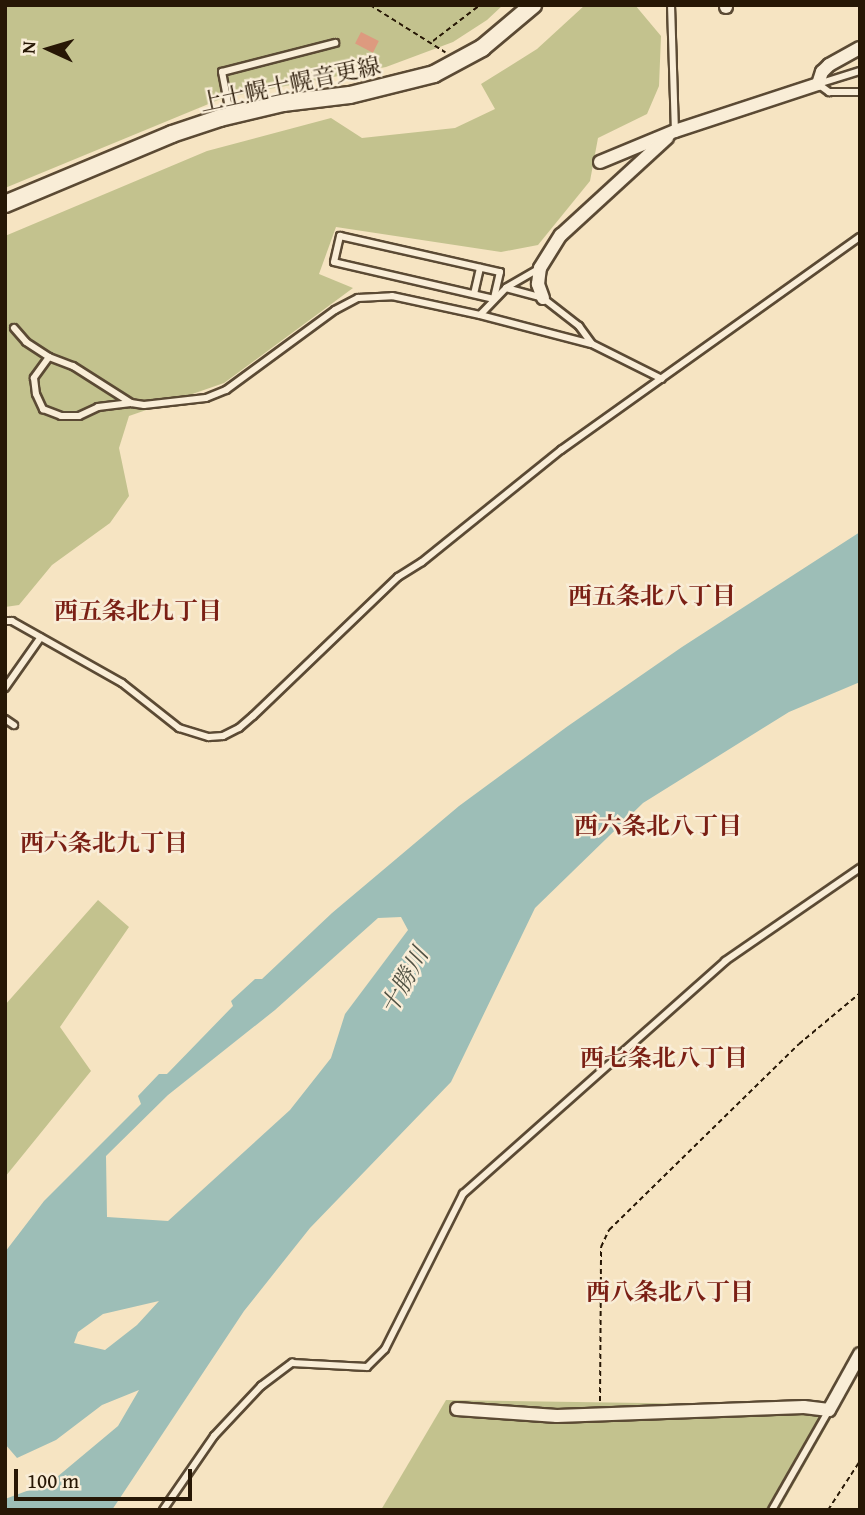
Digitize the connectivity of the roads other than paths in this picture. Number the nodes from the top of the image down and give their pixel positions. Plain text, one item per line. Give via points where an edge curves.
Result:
1 (533, 5) edge
2 (671, 5) edge
3 (335, 43) dead end
4 (860, 48) edge
5 (860, 71) edge
6 (818, 84) junction
7 (860, 92) edge
8 (230, 115) junction
9 (675, 131) junction
10 (600, 162) dead end
11 (5, 204) edge
12 (860, 237) edge
13 (480, 268) junction
14 (540, 268) junction
15 (506, 288) junction
16 (474, 294) junction
17 (543, 298) junction
18 (495, 299) junction
19 (480, 315) junction
20 (14, 328) dead end
21 (592, 344) junction
22 (49, 357) junction
23 (662, 379) junction
24 (131, 403) junction
25 (5, 621) edge
26 (41, 637) junction
27 (5, 688) edge
28 (5, 719) edge
29 (14, 725) dead end
30 (860, 869) edge
31 (860, 1354) edge
32 (457, 1409) dead end
33 (829, 1410) junction
34 (163, 1510) edge
35 (772, 1510) edge

1 - 8 main road, 上士幌士幌音更線 via 482,48 434,74
2 - 9 lane
3 - 8 lane via 222,72
4 - 6 street via 830,65
5 - 6 lane
6 - 7 lane via 829,92
6 - 9 street
8 - 11 main road, 上士幌士幌音更線
9 - 10 street
9 - 14 street via 561,235
12 - 23 lane
13 - 16 lane
13 - 16 lane via 340,236 334,262
13 - 18 lane via 500,272
14 - 15 lane
14 - 17 street via 538,284
15 - 17 lane
15 - 18 lane
16 - 18 lane
17 - 21 lane via 579,326
18 - 19 lane
19 - 21 lane
19 - 24 lane via 392,296 358,298 226,390 206,398
20 - 22 lane
21 - 23 lane
22 - 24 lane via 73,366
22 - 24 lane via 34,378 43,409 79,416 98,407
23 - 26 lane via 561,450 398,577 239,729 223,736 209,737 179,727 122,683
25 - 26 lane
26 - 27 lane
28 - 29 lane
30 - 34 lane via 725,961 463,1194 385,1349 367,1367 292,1363 261,1386 214,1436
31 - 33 street
32 - 33 street via 601,1416 804,1407
33 - 35 lane

